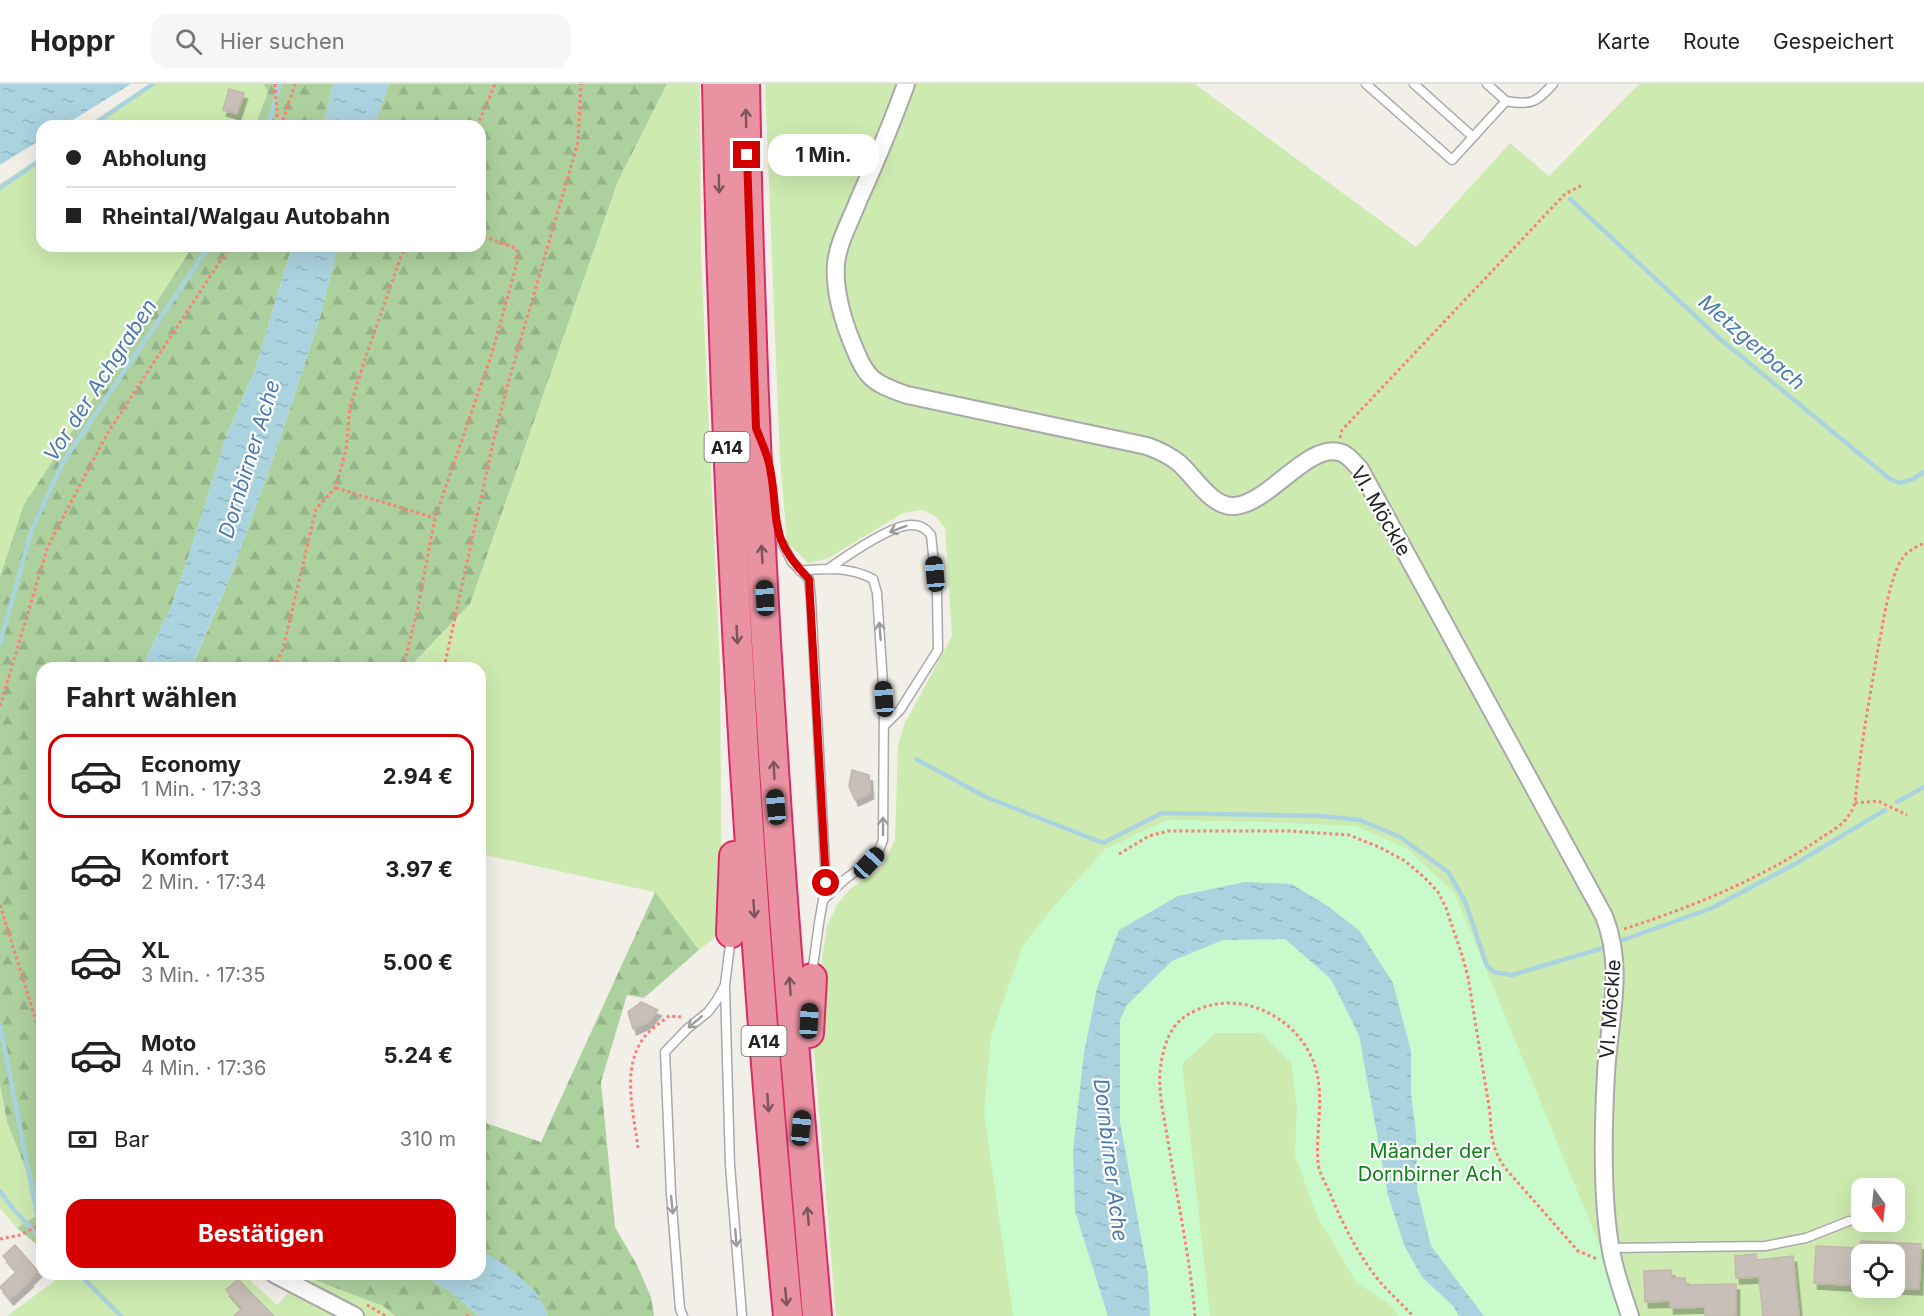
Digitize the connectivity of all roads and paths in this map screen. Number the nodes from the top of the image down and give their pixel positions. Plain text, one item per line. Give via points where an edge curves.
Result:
1 (295, 84) edge
2 (495, 84) edge
3 (581, 84) edge
4 (717, 84) edge
5 (745, 84) edge
6 (906, 84) edge
7 (1366, 84) edge
8 (1414, 84) edge
9 (1487, 84) edge
10 (1553, 84) edge
11 (275, 86) edge
12 (1506, 101) junction
13 (279, 120) edge
14 (282, 120) edge
15 (480, 120) edge
16 (1473, 137) junction
17 (1584, 184) dead end
18 (486, 237) edge
19 (226, 252) edge
20 (403, 252) edge
21 (756, 428) junction
22 (1338, 452) junction
23 (336, 488) junction
24 (435, 518) junction
25 (782, 543) joint
26 (1924, 543) edge
27 (828, 569) junction
28 (800, 571) junction
29 (277, 662) edge
30 (404, 662) edge
31 (445, 662) edge
32 (0, 706) edge
33 (884, 726) junction
34 (744, 766) junction
35 (1855, 803) junction
36 (1907, 815) dead end
37 (1119, 854) dead end
38 (823, 899) junction
39 (0, 904) edge
40 (731, 933) joint
41 (1611, 933) junction
42 (812, 978) joint
43 (725, 985) junction
44 (36, 1021) edge
45 (693, 1024) junction
46 (801, 1128) junction
47 (638, 1148) dead end
48 (1849, 1221) dead end
49 (36, 1227) edge
50 (0, 1239) edge
51 (1612, 1254) junction
52 (286, 1280) edge
53 (355, 1316) edge
54 (683, 1316) edge
55 (742, 1316) edge
56 (788, 1316) edge
57 (817, 1316) edge
58 (1195, 1316) edge
59 (1413, 1316) edge
60 (1630, 1316) edge

1 - 14 path
2 - 15 path
3 - 31 path via 578,142 504,399
4 -> 34 highway, A14 via 725,401
21 -> 5 highway, A14
6 - 22 street, VI. Möckle via 836,264 837,295 848,331 871,378 907,395 1147,446 1178,462 1221,504 1236,506 1256,499 1313,457
7 - 16 lane via 1452,160
8 - 16 lane
9 - 12 lane
10 - 12 lane via 1539,99 1522,104
11 - 13 path
12 - 16 lane
17 - 22 path via 1565,194 1342,430
18 - 24 path via 517,249 517,263 492,353
19 - 32 path via 107,434 48,546
20 - 23 path via 350,407 346,449
21 - 25 highway via 770,467
46 -> 21 highway, A14 via 774,784
22 - 41 street, VI. Möckle via 1360,469
23 - 24 path
23 - 29 path via 316,509
24 - 30 path
25 - 28 lane
26 - 35 path via 1903,557 1886,607
27 - 28 lane
33 -> 27 lane via 873,579 862,573
33 -> 27 lane via 900,710 938,650 931,535 923,526 909,525 884,534
28 - 38 lane via 809,579 811,599 825,837
38 -> 33 lane via 879,852 883,840
34 - 40 highway via 733,788
34 -> 56 highway, A14 via 770,1130
35 - 36 path via 1878,801
35 - 41 path via 1842,824 1770,869 1695,903
37 - 51 path via 1149,836 1168,831 1289,831 1357,837 1405,861 1438,892 1457,937 1468,977 1496,1154 1578,1251 1591,1258
38 - 42 lane
39 - 44 path
40 - 43 lane
41 - 51 street, VI. Möckle via 1616,970 1606,1074 1604,1162
42 - 46 highway
43 -> 45 lane via 708,1012
43 -> 55 lane via 730,1165
45 - 47 path via 688,1017 669,1016 641,1041 631,1077
45 -> 54 lane via 665,1052 671,1194
57 -> 46 highway, A14
48 - 51 lane via 1806,1238 1766,1246
49 - 50 path
51 - 60 street, VI. Möckle
52 - 53 street
58 - 59 path via 1161,1096 1160,1067 1174,1027 1185,1016 1204,1007 1233,1002 1282,1020 1310,1053 1321,1088 1318,1167 1341,1222 1374,1274

